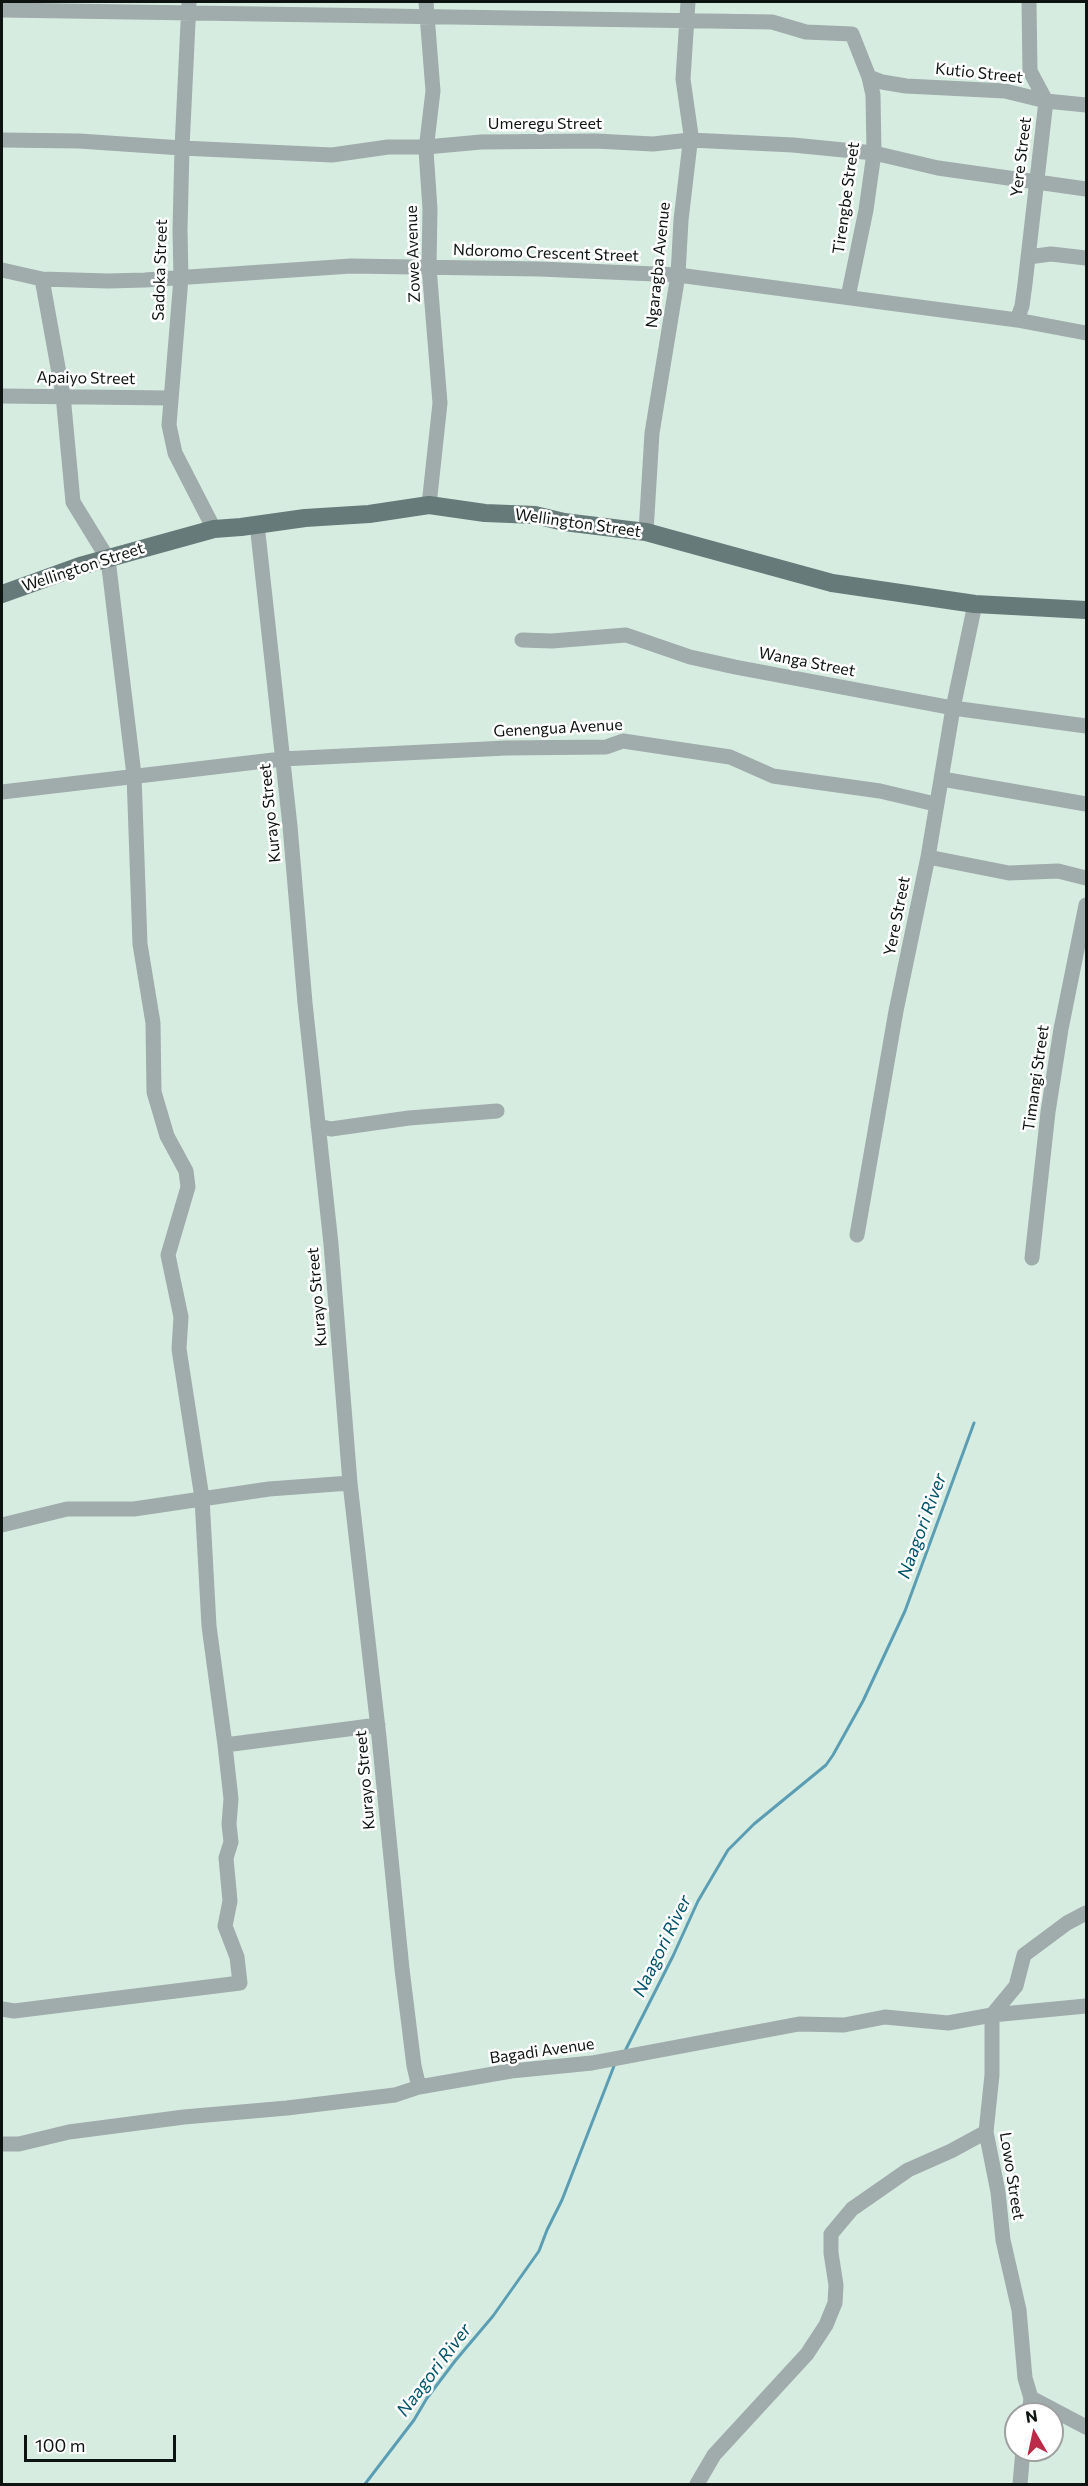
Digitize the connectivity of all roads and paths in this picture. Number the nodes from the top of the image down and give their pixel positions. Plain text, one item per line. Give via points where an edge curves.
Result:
1 (688, 2) edge
2 (1029, 2) edge
3 (189, 7) edge
4 (426, 9) edge
5 (2, 10) edge
6 (686, 21) junction
7 (869, 77) junction
8 (1046, 101) junction
9 (1086, 105) edge
10 (2, 140) edge
11 (690, 140) junction
12 (426, 147) junction
13 (182, 148) junction
14 (874, 153) junction
15 (1035, 182) junction
16 (1086, 189) edge
17 (1028, 257) junction
18 (1086, 258) edge
19 (429, 267) junction
20 (2, 270) edge
21 (678, 275) junction
22 (181, 278) junction
23 (42, 279) junction
24 (848, 297) junction
25 (1017, 320) junction
26 (1086, 333) edge
27 (63, 395) junction
28 (2, 396) edge
29 (170, 398) junction
30 (429, 505) junction
31 (257, 524) junction
32 (214, 529) junction
33 (646, 532) junction
34 (108, 559) junction
35 (2, 594) edge
36 (975, 604) junction
37 (1086, 610) edge
38 (522, 640) dead end
39 (953, 708) junction
40 (1086, 726) edge
41 (282, 759) junction
42 (134, 775) junction
43 (942, 779) junction
44 (2, 792) edge
45 (935, 804) junction
46 (1086, 804) edge
47 (928, 857) junction
48 (1086, 878) edge
49 (1086, 905) edge
50 (497, 1111) dead end
51 (318, 1126) junction
52 (857, 1235) dead end
53 (1032, 1258) dead end
54 (350, 1484) junction
55 (202, 1498) junction
56 (2, 1526) edge
57 (378, 1725) junction
58 (225, 1744) junction
59 (1086, 1913) edge
60 (1086, 2006) edge
61 (2, 2009) edge
62 (992, 2015) junction
63 (419, 2087) junction
64 (986, 2132) junction
65 (2, 2144) edge
66 (1031, 2398) junction
67 (1030, 2402) edge
68 (1086, 2427) edge
69 (1022, 2462) edge
70 (697, 2484) edge
71 (1020, 2484) edge

1 - 6 street, Ngaragba Avenue
2 - 8 street, Yere Street via 1030,71
3 - 4 street
3 - 5 street
3 - 13 street, Sadoka Street
4 - 6 street
4 - 12 street, Zowe Avenue via 433,91
6 - 7 street, Tirengbe Street via 772,22 806,32 852,34
6 - 11 street, Ngaragba Avenue via 683,79
7 - 8 street, Kutio Street via 906,86 1005,91
7 - 14 street, Tirengbe Street
8 - 9 street, Kutio Street
8 - 15 street, Yere Street
10 - 13 street, Umeregu Street
11 - 12 street, Umeregu Street via 653,144 481,142
11 - 14 street, Umeregu Street
11 - 21 street, Ngaragba Avenue
12 - 13 street, Umeregu Street via 388,147 332,155
12 - 19 street, Zowe Avenue
13 - 22 street, Sadoka Street
14 - 15 street, Umeregu Street via 938,168
14 - 24 street, Tirengbe Street
15 - 16 street, Umeregu Street
15 - 17 street, Yere Street
17 - 18 street via 1051,254
17 - 25 street, Yere Street
19 - 21 street, Ndoromo Crescent Street
19 - 22 street, Ndoromo Crescent Street via 340,267
19 - 30 street, Zowe Avenue via 440,403
20 - 23 street, Ndoromo Crescent Street
21 - 24 street, Ndoromo Crescent Street
21 - 33 street, Ngaragba Avenue via 652,433
22 - 23 street, Ndoromo Crescent Street
22 - 29 street, Sadoka Street
23 - 27 street
24 - 25 street, Ndoromo Crescent Street
25 - 26 street, Ndoromo Crescent Street
27 - 28 street, Apaiyo Street
27 - 29 street, Apaiyo Street
27 - 34 street via 73,502
29 - 32 street, Sadoka Street via 169,425 175,453
30 - 31 main road, Wellington Street
30 - 33 main road, Wellington Street via 535,515
31 - 32 main road, Wellington Street
31 - 41 street, Kurayo Street
32 - 34 main road, Wellington Street
33 - 36 main road, Wellington Street via 832,583
34 - 35 main road, Wellington Street
34 - 42 street
36 - 37 main road, Wellington Street
36 - 39 street, Yere Street
38 - 39 street, Wanga Street via 626,635 735,668
39 - 40 street, Wanga Street
39 - 43 street, Yere Street
41 - 42 street, Genengua Avenue
41 - 45 street, Genengua Avenue via 606,747 623,741 730,757 773,777 870,789
41 - 51 street, Kurayo Street
42 - 44 street, Genengua Avenue
42 - 55 street via 141,944 153,1023 154,1092 167,1136 186,1171 188,1187 168,1255 181,1317 179,1349
43 - 45 street, Yere Street
43 - 46 street
45 - 47 street, Yere Street
47 - 48 street via 1009,873 1058,871
47 - 52 street, Yere Street via 896,1011
49 - 53 street, Timangi Street via 1050,1100
50 - 51 street via 331,1129
51 - 54 street, Kurayo Street
54 - 55 street
54 - 57 street, Kurayo Street
55 - 56 street via 134,1509 68,1509
55 - 58 street via 209,1626
57 - 58 street
57 - 63 street, Kurayo Street via 399,1946
58 - 61 street via 231,1842 226,1858 230,1901 225,1926 237,1957 240,1983 14,2011
59 - 62 street via 1024,1954 1016,1986
60 - 62 street, Bagadi Avenue
62 - 63 street, Bagadi Avenue via 948,2023 885,2017 844,2025 799,2024 592,2064 511,2070
62 - 64 street, Lowo Street via 993,2075
63 - 65 street, Bagadi Avenue via 395,2095 184,2117
64 - 66 street, Lowo Street
64 - 70 street via 908,2170 852,2209 831,2234 835,2303 826,2325 807,2354 714,2455
66 - 67 street, Lowo Street
66 - 68 street
69 - 71 street

